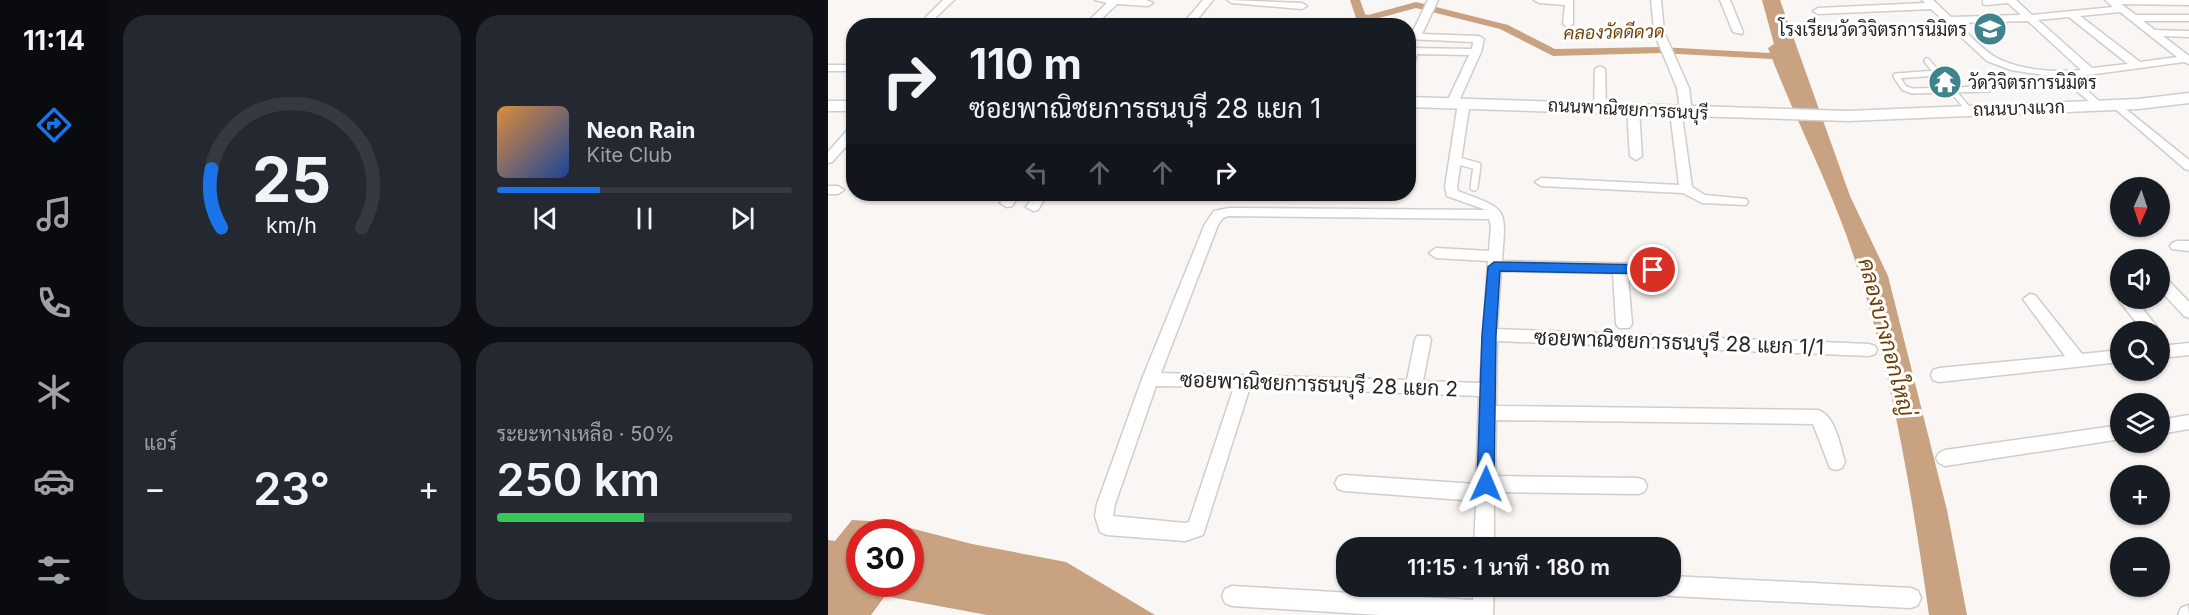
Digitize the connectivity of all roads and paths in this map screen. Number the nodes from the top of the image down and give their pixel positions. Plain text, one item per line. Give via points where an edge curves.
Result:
1 (949, 0) edge
2 (1100, 0) edge
3 (1116, 0) edge
4 (1208, 0) edge
5 (1232, 0) edge
6 (1539, 0) edge
7 (1656, 0) edge
8 (1725, 0) edge
9 (2010, 0) edge
10 (1263, 1) edge
11 (2111, 1) edge
12 (1986, 2) dead end
13 (2189, 2) edge
14 (1148, 3) dead end
15 (1930, 3) edge
16 (1431, 5) edge
17 (1302, 6) dead end
18 (2122, 9) junction
19 (1818, 11) dead end
20 (2072, 15) junction
21 (930, 18) edge
22 (1097, 18) edge
23 (1193, 18) edge
24 (2030, 18) junction
25 (2133, 18) junction
26 (2189, 18) edge
27 (1946, 20) junction
28 (1568, 24) dead end
29 (1616, 32) dead end
30 (1659, 32) junction
31 (1738, 32) dead end
32 (2153, 33) junction
33 (2189, 34) edge
34 (1417, 36) edge
35 (1416, 51) edge
36 (1476, 52) junction
37 (2188, 57) edge
38 (1927, 61) dead end
39 (2138, 66) junction
40 (828, 68) edge
41 (846, 68) edge
42 (1600, 69) dead end
43 (1937, 72) junction
44 (2090, 72) junction
45 (2064, 75) junction
46 (1988, 89) dead end
47 (1953, 91) junction
48 (2189, 98) edge
49 (1416, 102) edge
50 (1458, 102) junction
51 (2097, 105) junction
52 (2117, 105) junction
53 (828, 106) edge
54 (846, 106) edge
55 (1600, 109) junction
56 (1633, 110) junction
57 (1969, 110) junction
58 (1681, 112) junction
59 (1848, 116) joint
60 (846, 139) edge
61 (2189, 150) edge
62 (2175, 153) junction
63 (1636, 156) dead end
64 (828, 159) edge
65 (1455, 160) junction
66 (2189, 166) edge
67 (1541, 183) dead end
68 (1474, 187) dead end
69 (1686, 189) junction
70 (1037, 201) edge
71 (1741, 202) dead end
72 (1033, 207) dead end
73 (1497, 215) junction
74 (1436, 253) dead end
75 (1495, 261) junction
76 (1620, 268) junction
77 (1653, 270) dead end
78 (2170, 292) edge
79 (2030, 299) dead end
80 (2134, 309) edge
81 (2189, 312) edge
82 (2144, 321) edge
83 (1624, 324) dead end
84 (1489, 335) junction
85 (1423, 339) dead end
86 (2170, 348) edge
87 (2189, 349) edge
88 (1869, 350) dead end
89 (2110, 357) edge
90 (2078, 360) junction
91 (1939, 375) dead end
92 (1150, 379) junction
93 (1244, 381) junction
94 (1414, 387) junction
95 (1488, 390) junction
96 (1488, 413) junction
97 (2189, 422) edge
98 (2170, 425) edge
99 (2110, 434) edge
100 (1945, 458) dead end
101 (1836, 462) dead end
102 (1344, 483) dead end
103 (1638, 486) dead end
104 (1485, 488) junction
105 (1484, 537) edge
106 (1681, 586) edge
107 (1232, 596) dead end
108 (1484, 597) edge
109 (1911, 598) dead end
110 (1483, 613) edge

1 - 21 street
2 - 3 street
3 - 14 street
3 - 22 street
4 - 23 street
5 - 10 street
6 - 28 street via 1570,2
7 - 30 street
8 - 31 street
9 - 12 street
9 - 24 street
10 - 17 street
11 - 13 street
11 - 18 street
15 - 19 street
15 - 27 street
16 - 34 street
18 - 20 street
18 - 25 street
20 - 24 street
20 - 39 street
24 - 27 street
24 - 44 street
25 - 26 street
25 - 32 street
27 - 45 street via 1991,59 2012,67
29 - 30 street
30 - 58 street via 1683,88
32 - 33 street
32 - 37 street
34 - 36 street via 1476,37
35 - 36 street
36 - 50 street
37 - 39 street
38 - 43 lane
39 - 44 street
40 - 41 street
42 - 55 street
43 - 47 lane
43 - 47 lane via 1896,76 1904,88 1912,91
44 - 45 street
45 - 51 street
46 - 47 lane
47 - 57 lane
48 - 52 main road, ถนนบางแวก
49 - 50 main road, ถนนพาณิชยการธนบุรี
50 - 55 main road, ถนนพาณิชยการธนบุรี
50 - 65 street
51 - 52 main road, ถนนบางแวก
51 - 57 main road, ถนนบางแวก
52 - 62 street
53 - 54 main road
55 - 56 main road, ถนนพาณิชยการธนบุรี
56 - 58 main road, ถนนพาณิชยการธนบุรี
56 - 63 street
57 - 59 main road, ถนนบางแวก
58 - 59 main road, ถนนพาณิชยการธนบุรี
58 - 69 street
60 - 64 street
61 - 62 street
62 - 66 street
65 - 68 lane via 1477,166
65 - 73 street via 1452,193 1483,203
67 - 69 street
69 - 71 street via 1702,199
70 - 72 street
73 - 75 street
73 - 92 street via 1222,212 1212,224
74 - 75 street
75 - 76 street
75 - 84 street
76 - 77 street
76 - 83 street
78 - 81 street
79 - 90 street
80 - 82 street
84 - 88 street, ซอยพาณิชยการธนบุรี 28 แยก 1/1
84 - 95 street
85 - 94 street
86 - 87 street
89 - 90 street
90 - 91 street
92 - 93 street, ซอยพาณิชยการธนบุรี 28 แยก 2
92 - 93 street via 1106,504 1107,526 1185,532 1196,529
93 - 94 street, ซอยพาณิชยการธนบุรี 28 แยก 2
94 - 95 street, ซอยพาณิชยการธนบุรี 28 แยก 2
95 - 96 street
96 - 101 street via 1818,417
96 - 104 street
97 - 98 street
99 - 100 street
102 - 104 street
103 - 104 street
104 - 105 street
106 - 109 street
107 - 110 street
108 - 110 street

